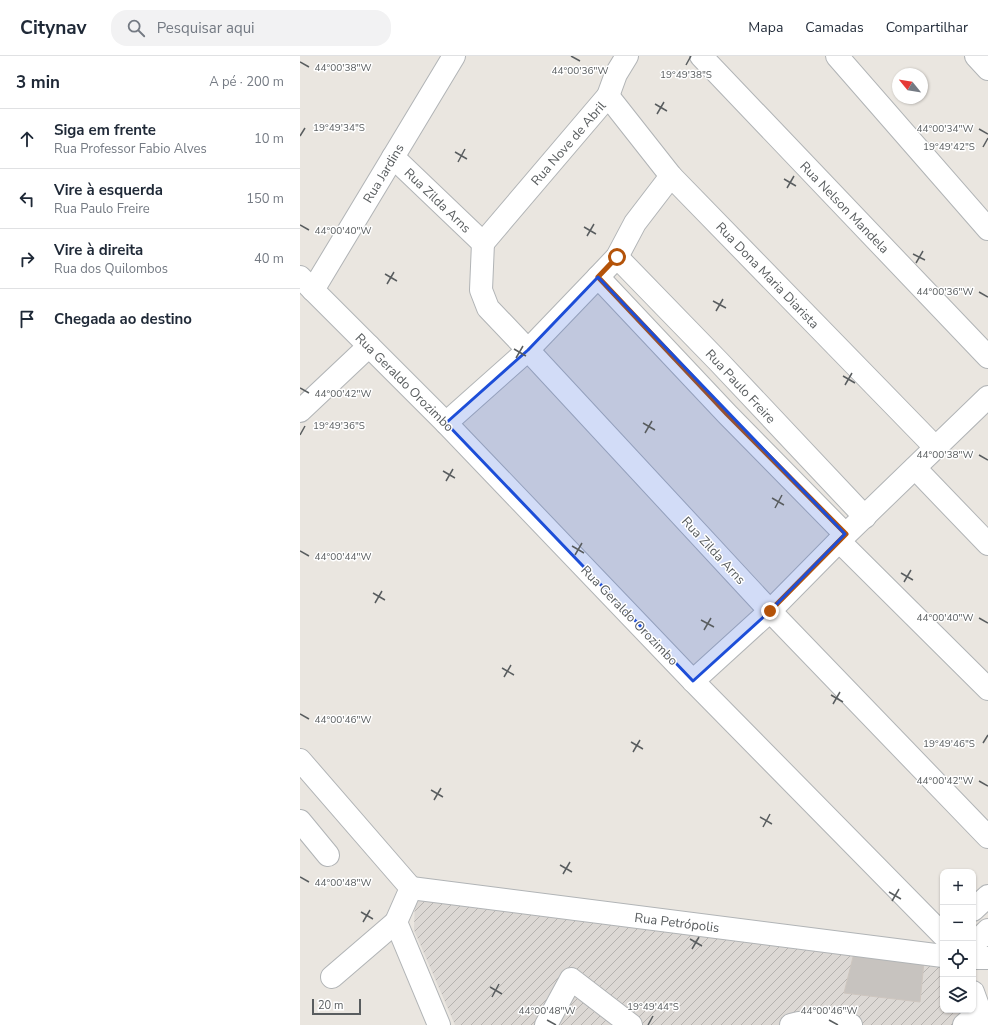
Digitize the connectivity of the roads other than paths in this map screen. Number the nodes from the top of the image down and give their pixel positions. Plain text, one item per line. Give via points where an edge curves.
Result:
1 (454, 56) edge
2 (627, 56) edge
3 (701, 56) edge
4 (837, 56) edge
5 (976, 56) edge
6 (988, 69) edge
7 (608, 96) junction
8 (393, 157) junction
9 (671, 176) junction
10 (499, 223) joint
11 (988, 229) edge
12 (483, 244) junction
13 (617, 257) junction
14 (598, 277) junction
15 (306, 284) edge
16 (369, 346) junction
17 (528, 350) junction
18 (988, 357) edge
19 (749, 394) junction
20 (987, 399) edge
21 (300, 411) edge
22 (727, 414) junction
23 (446, 424) junction
24 (935, 447) junction
25 (915, 468) junction
26 (865, 517) junction
27 (842, 538) junction
28 (988, 544) edge
29 (770, 611) junction
30 (693, 680) junction
31 (988, 689) edge
32 (300, 760) edge
33 (300, 820) edge
34 (988, 837) edge
35 (328, 855) dead end
36 (411, 888) junction
37 (988, 896) edge
38 (976, 907) edge
39 (396, 922) junction
40 (988, 930) edge
41 (940, 932) edge
42 (976, 942) edge
43 (940, 956) edge
44 (976, 958) edge
45 (988, 958) edge
46 (332, 977) dead end
47 (979, 1009) edge
48 (439, 1025) edge
49 (546, 1025) edge
50 (631, 1025) edge
51 (791, 1025) edge
52 (851, 1025) edge
53 (964, 1025) edge

1 - 8 street, Rua Jardins
2 - 7 street, Rua Nove de Abril via 616,74
3 - 18 street, Rua Nelson Mandela
4 - 11 street
5 - 6 street
7 - 9 street, Rua Dona Maria Diarista
7 - 10 street, Rua Nove de Abril
8 - 12 street, Rua Zilda Arns
8 - 15 street, Rua Jardins
9 - 13 street via 635,223
9 - 24 street, Rua Dona Maria Diarista
10 - 12 street, Rua Zilda Arns
12 - 17 street, Rua Zilda Arns via 481,290 488,308
13 - 14 street
13 - 19 street, Rua Paulo Freire
14 - 17 street
14 - 22 street
15 - 16 street, Rua Geraldo Orozimbo
16 - 21 street
16 - 23 street, Rua Geraldo Orozimbo
17 - 23 street
17 - 29 street, Rua Zilda Arns
19 - 22 street
19 - 26 street, Rua Paulo Freire
20 - 24 street
22 - 27 street
23 - 30 street, Rua Geraldo Orozimbo
24 - 25 street
25 - 26 street
25 - 28 street
26 - 27 street
27 - 29 street
27 - 31 street
29 - 30 street
29 - 34 street, Rua Zilda Arns
30 - 41 street, Rua Geraldo Orozimbo
32 - 36 street
33 - 35 street
36 - 39 street
36 - 43 street, Rua Petrópolis
37 - 38 street
39 - 46 street
39 - 48 street
40 - 42 street
44 - 45 street
47 - 53 street
49 - 50 street via 571,979
51 - 52 street via 840,1021

